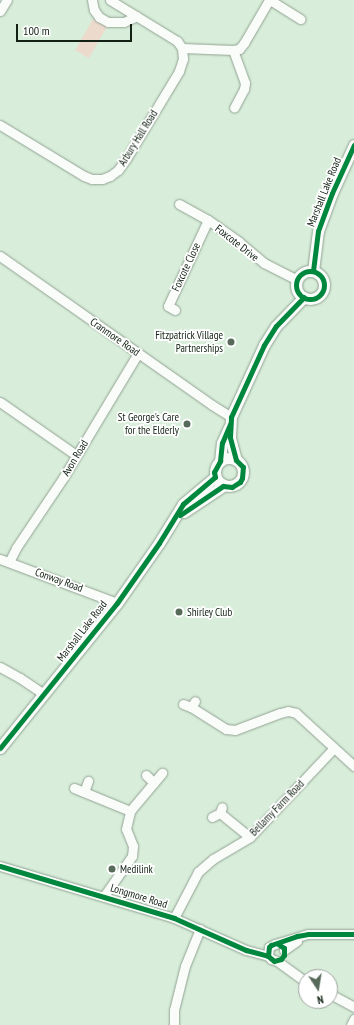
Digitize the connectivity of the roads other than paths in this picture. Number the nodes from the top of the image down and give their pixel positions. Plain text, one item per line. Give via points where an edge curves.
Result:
1 (7, 0) edge
2 (92, 0) edge
3 (269, 0) edge
4 (113, 1) edge
5 (0, 11) edge
6 (137, 16) junction
7 (301, 20) dead end
8 (182, 48) junction
9 (233, 50) junction
10 (234, 108) dead end
11 (0, 125) edge
12 (354, 145) edge
13 (179, 204) dead end
14 (208, 220) junction
15 (0, 256) edge
16 (313, 271) junction
17 (297, 280) junction
18 (304, 297) junction
19 (175, 310) dead end
20 (138, 353) junction
21 (0, 402) edge
22 (231, 421) junction
23 (76, 455) junction
24 (236, 460) junction
25 (220, 461) junction
26 (215, 477) junction
27 (223, 486) junction
28 (173, 520) junction
29 (4, 560) edge
30 (117, 603) junction
31 (0, 667) edge
32 (44, 694) junction
33 (190, 704) dead end
34 (0, 748) edge
35 (334, 748) junction
36 (354, 766) edge
37 (162, 773) dead end
38 (146, 775) dead end
39 (88, 782) dead end
40 (154, 783) junction
41 (74, 788) dead end
42 (84, 792) junction
43 (130, 811) junction
44 (218, 812) dead end
45 (250, 837) junction
46 (0, 866) edge
47 (104, 896) junction
48 (174, 918) junction
49 (200, 929) junction
50 (354, 934) edge
51 (268, 952) junction
52 (281, 953) junction
53 (298, 977) edge
54 (338, 998) edge
55 (354, 1006) edge
56 (354, 1019) edge
57 (174, 1025) edge
58 (351, 1025) edge

1 - 5 street
2 - 6 street via 99,17 108,22 124,22
3 - 7 street
3 - 9 street via 244,43 239,49
4 - 6 street
6 - 8 street via 177,41
8 - 9 street
8 - 11 street, Arbury Hall Road via 183,59 179,71 122,164 110,176 102,179 84,176
9 - 10 street via 245,83
12 - 16 main road, Marshall Lake Road via 318,231
13 - 14 street, Foxcote Drive
14 - 17 street, Foxcote Drive via 264,264
14 - 19 street, Foxcote Close via 168,306
15 - 20 street, Cranmore Road
16 - 17 main road via 302,274
16 - 18 main road via 322,279 323,289 314,298
17 - 18 main road via 297,290
18 - 22 main road, Marshall Lake Road via 276,326 264,345
20 - 22 street, Cranmore Road
20 - 23 street, Avon Road
21 - 23 street
22 - 24 main road, Marshall Lake Road via 230,437
22 - 25 main road, Marshall Lake Road via 222,443
23 - 29 street, Avon Road via 16,548
24 - 25 main road via 227,458
24 - 27 main road, Marshall Lake Road via 243,468 242,478 232,487
25 - 26 main road, Marshall Lake Road via 216,466
26 - 27 main road
26 - 28 main road, Marshall Lake Road via 184,504
27 - 28 main road, Marshall Lake Road
28 - 30 main road, Marshall Lake Road
29 - 30 street, Conway Road
30 - 32 main road, Marshall Lake Road
31 - 32 street
32 - 34 main road, Marshall Lake Road
33 - 35 street via 226,729 235,730 280,713 296,713
35 - 36 street
35 - 45 street, Bellamy Farm Road
37 - 40 street
38 - 40 street
39 - 42 street
40 - 43 street
41 - 42 street
42 - 43 street
43 - 47 street via 126,829 133,846 132,856
44 - 45 street
45 - 48 street, Bellamy Farm Road via 209,862 198,872
46 - 47 street, Longmore Road
47 - 48 street, Longmore Road
48 - 49 street, Longmore Road
49 - 51 street, Longmore Road via 246,950
49 - 57 street via 185,966 174,1010
50 - 52 street via 296,936
51 - 52 street, Longmore Road via 270,959
51 - 52 street via 271,945
52 - 53 street via 288,970
54 - 55 street
56 - 58 street

